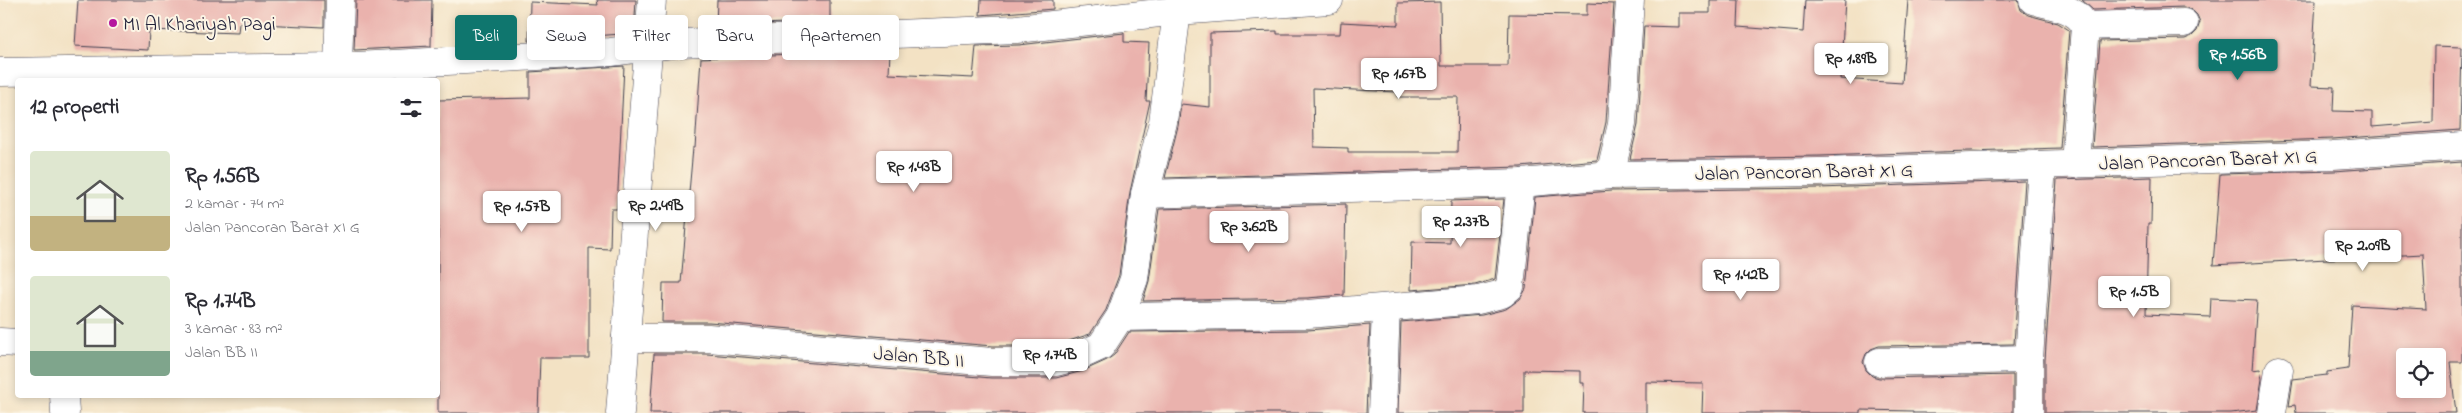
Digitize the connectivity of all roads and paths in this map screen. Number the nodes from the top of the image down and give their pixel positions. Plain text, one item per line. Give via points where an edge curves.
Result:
1 (340, 0) edge
2 (652, 0) edge
3 (1329, 0) edge
4 (1630, 0) edge
5 (2033, 0) edge
6 (1177, 11) junction
7 (651, 15) edge
8 (2184, 23) dead end
9 (2085, 26) junction
10 (688, 43) edge
11 (615, 52) edge
12 (649, 60) edge
13 (338, 67) junction
14 (0, 72) edge
15 (2462, 146) edge
16 (2075, 164) junction
17 (2042, 165) junction
18 (1610, 175) junction
19 (1521, 183) junction
20 (1145, 194) junction
21 (1386, 308) junction
22 (1120, 316) junction
23 (626, 338) junction
24 (0, 342) edge
25 (15, 343) edge
26 (2029, 359) junction
27 (1878, 362) dead end
28 (2279, 370) dead end
29 (64, 398) edge
30 (65, 413) edge
31 (620, 413) edge
32 (1382, 413) edge
33 (2029, 413) edge
34 (2272, 413) edge

1 - 13 street
2 - 7 street
3 - 6 street
4 - 18 street via 1622,124
5 - 9 street via 2074,12
6 - 10 street via 1017,29
6 - 20 street, Jalan BB II via 1164,122
8 - 9 street
9 - 16 street
11 - 13 street
12 - 23 street
13 - 14 street
15 - 16 street, Jalan Pancoran Barat XI G via 2434,150
16 - 17 street, Jalan Pancoran Barat XI G
17 - 18 street, Jalan Pancoran Barat XI G
17 - 26 street
18 - 19 street, Jalan Pancoran Barat XI G
19 - 20 street, Jalan Pancoran Barat XI G
19 - 21 street via 1510,287 1502,294 1478,300
20 - 22 street, Jalan BB II via 1134,279
21 - 22 street via 1308,314
21 - 32 street
22 - 23 street, Jalan BB II via 1101,346 1056,362 992,362 708,338
23 - 31 street
24 - 25 street
26 - 27 street
26 - 33 street
28 - 34 street
29 - 30 street

